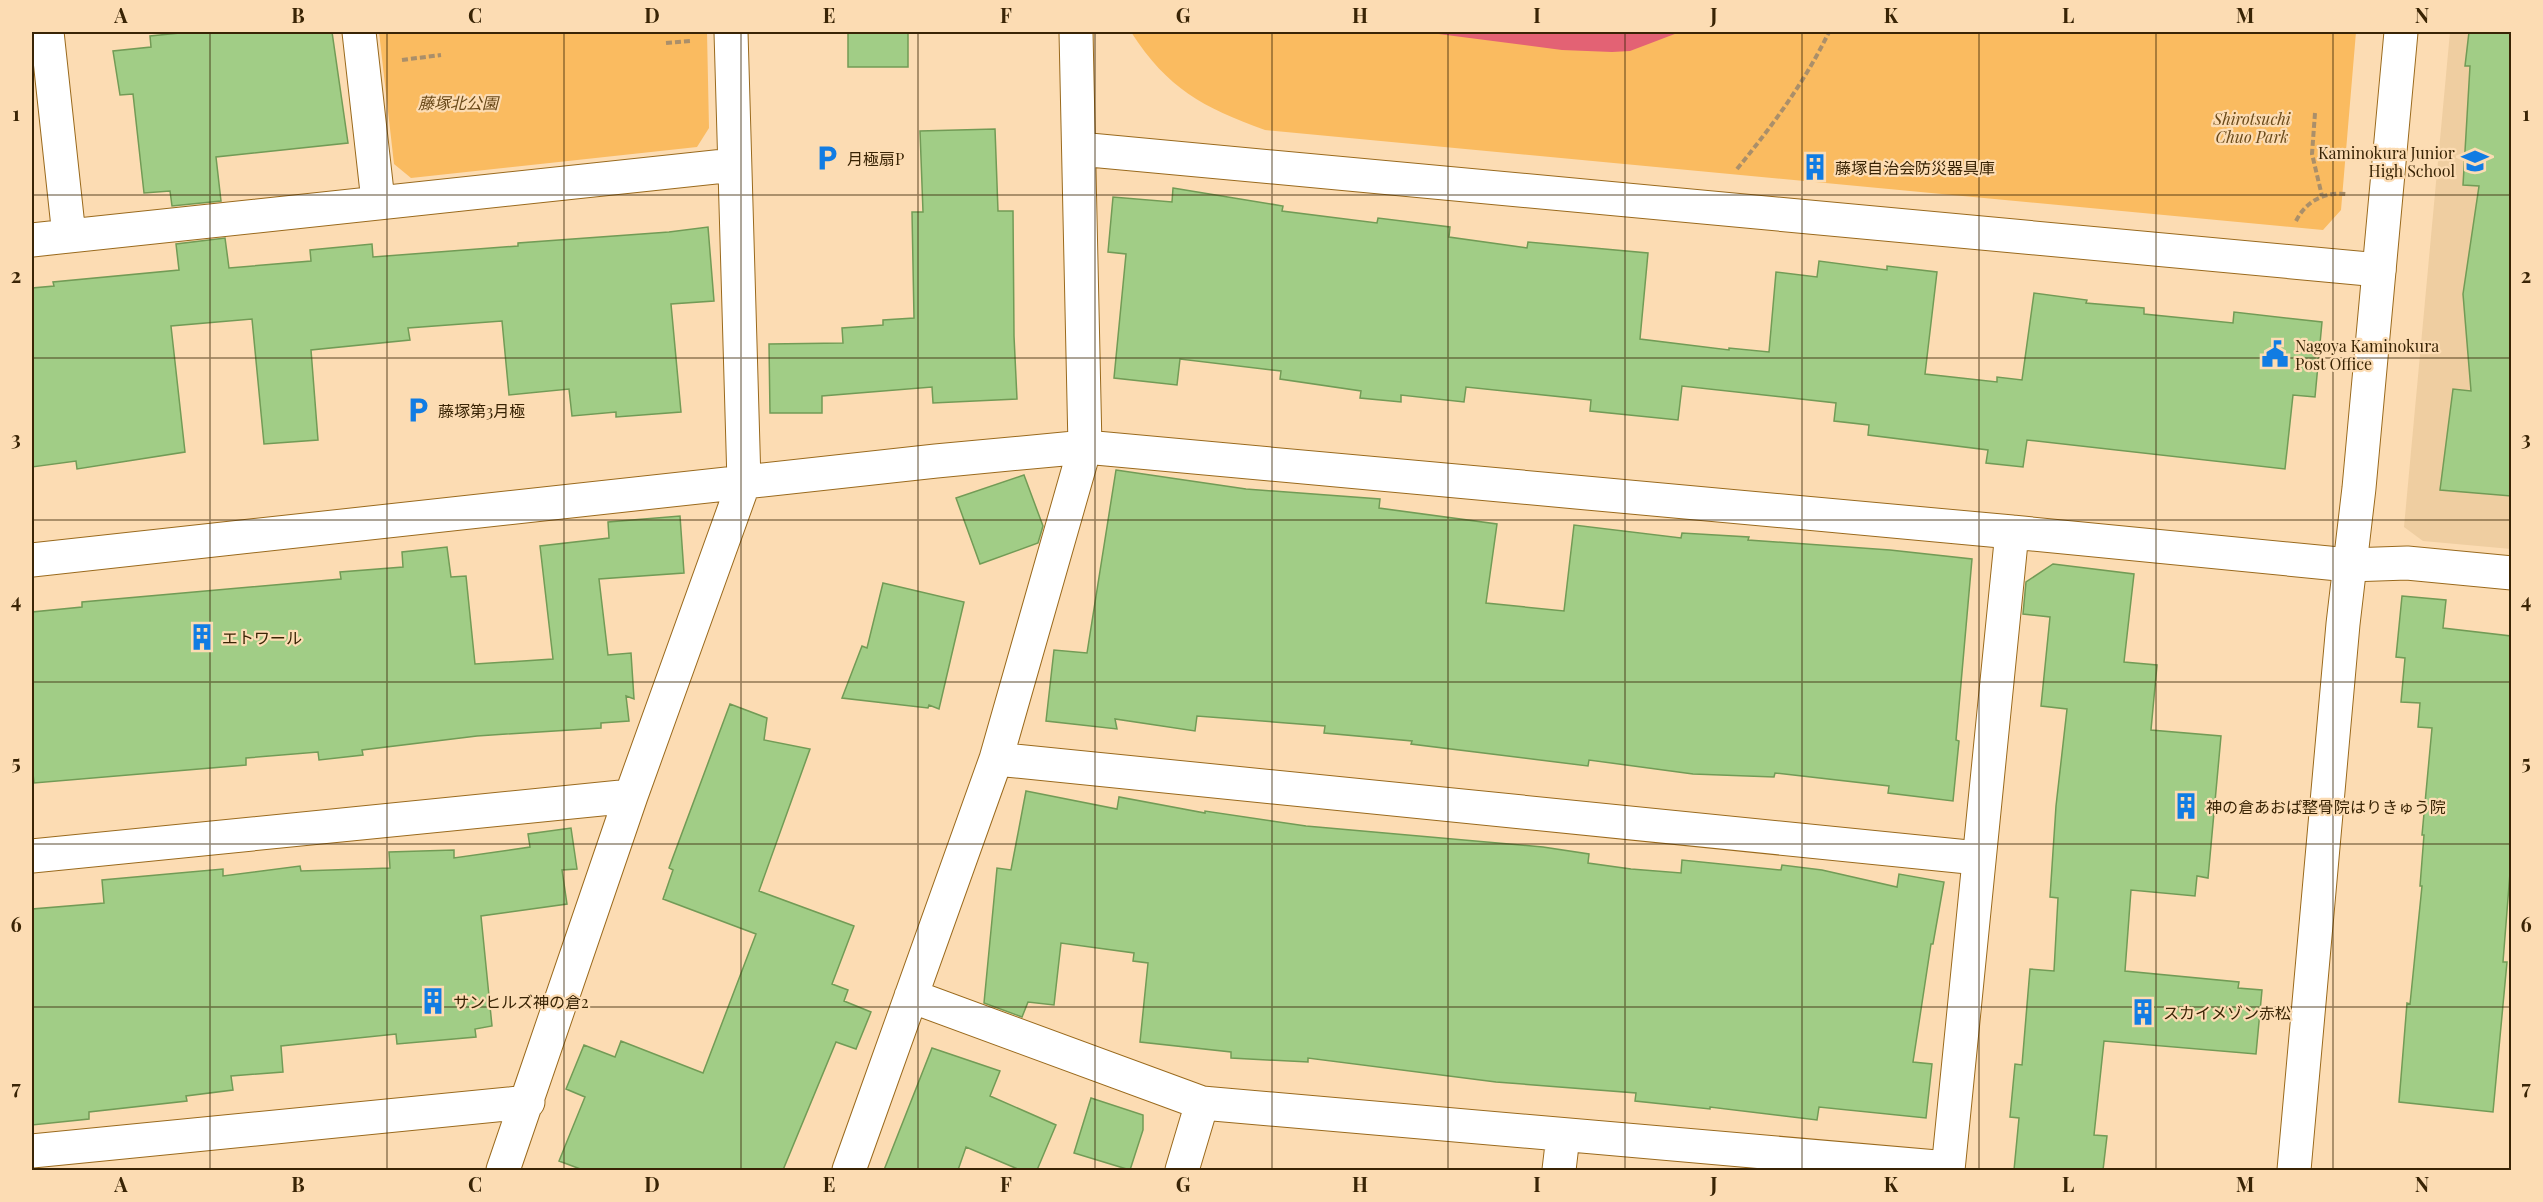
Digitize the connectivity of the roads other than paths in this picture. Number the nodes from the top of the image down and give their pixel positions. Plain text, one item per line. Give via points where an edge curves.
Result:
1 (47, 32) edge
2 (359, 32) edge
3 (731, 32) edge
4 (1076, 32) edge
5 (2401, 32) edge
6 (1079, 149) junction
7 (734, 165) junction
8 (378, 201) junction
9 (69, 236) junction
10 (32, 240) edge
11 (2379, 270) junction
12 (1085, 447) junction
13 (744, 482) junction
14 (2012, 532) junction
15 (32, 560) edge
16 (2349, 565) junction
17 (2511, 573) edge
18 (996, 759) junction
19 (631, 796) junction
20 (32, 856) edge
21 (1978, 858) junction
22 (911, 996) junction
23 (528, 1102) junction
24 (1202, 1103) junction
25 (1563, 1136) junction
26 (32, 1151) edge
27 (1948, 1169) edge
28 (503, 1170) edge
29 (849, 1170) edge
30 (1182, 1170) edge
31 (1559, 1170) edge
32 (2294, 1170) edge

1 - 9 street
2 - 8 street
3 - 7 street
4 - 6 street
5 - 11 street
6 - 11 street
6 - 12 street
7 - 8 street
7 - 13 street
8 - 9 street
9 - 10 street
11 - 16 street
12 - 13 street
12 - 14 street
12 - 18 street
13 - 15 street
13 - 19 street
14 - 16 street
14 - 21 street
16 - 17 street via 2408,563
16 - 32 street
18 - 21 street
18 - 22 street
19 - 20 street
19 - 23 street
21 - 27 street
22 - 24 street
22 - 29 street
23 - 26 street
23 - 28 street
24 - 25 street
24 - 30 street
25 - 27 street
25 - 31 street

